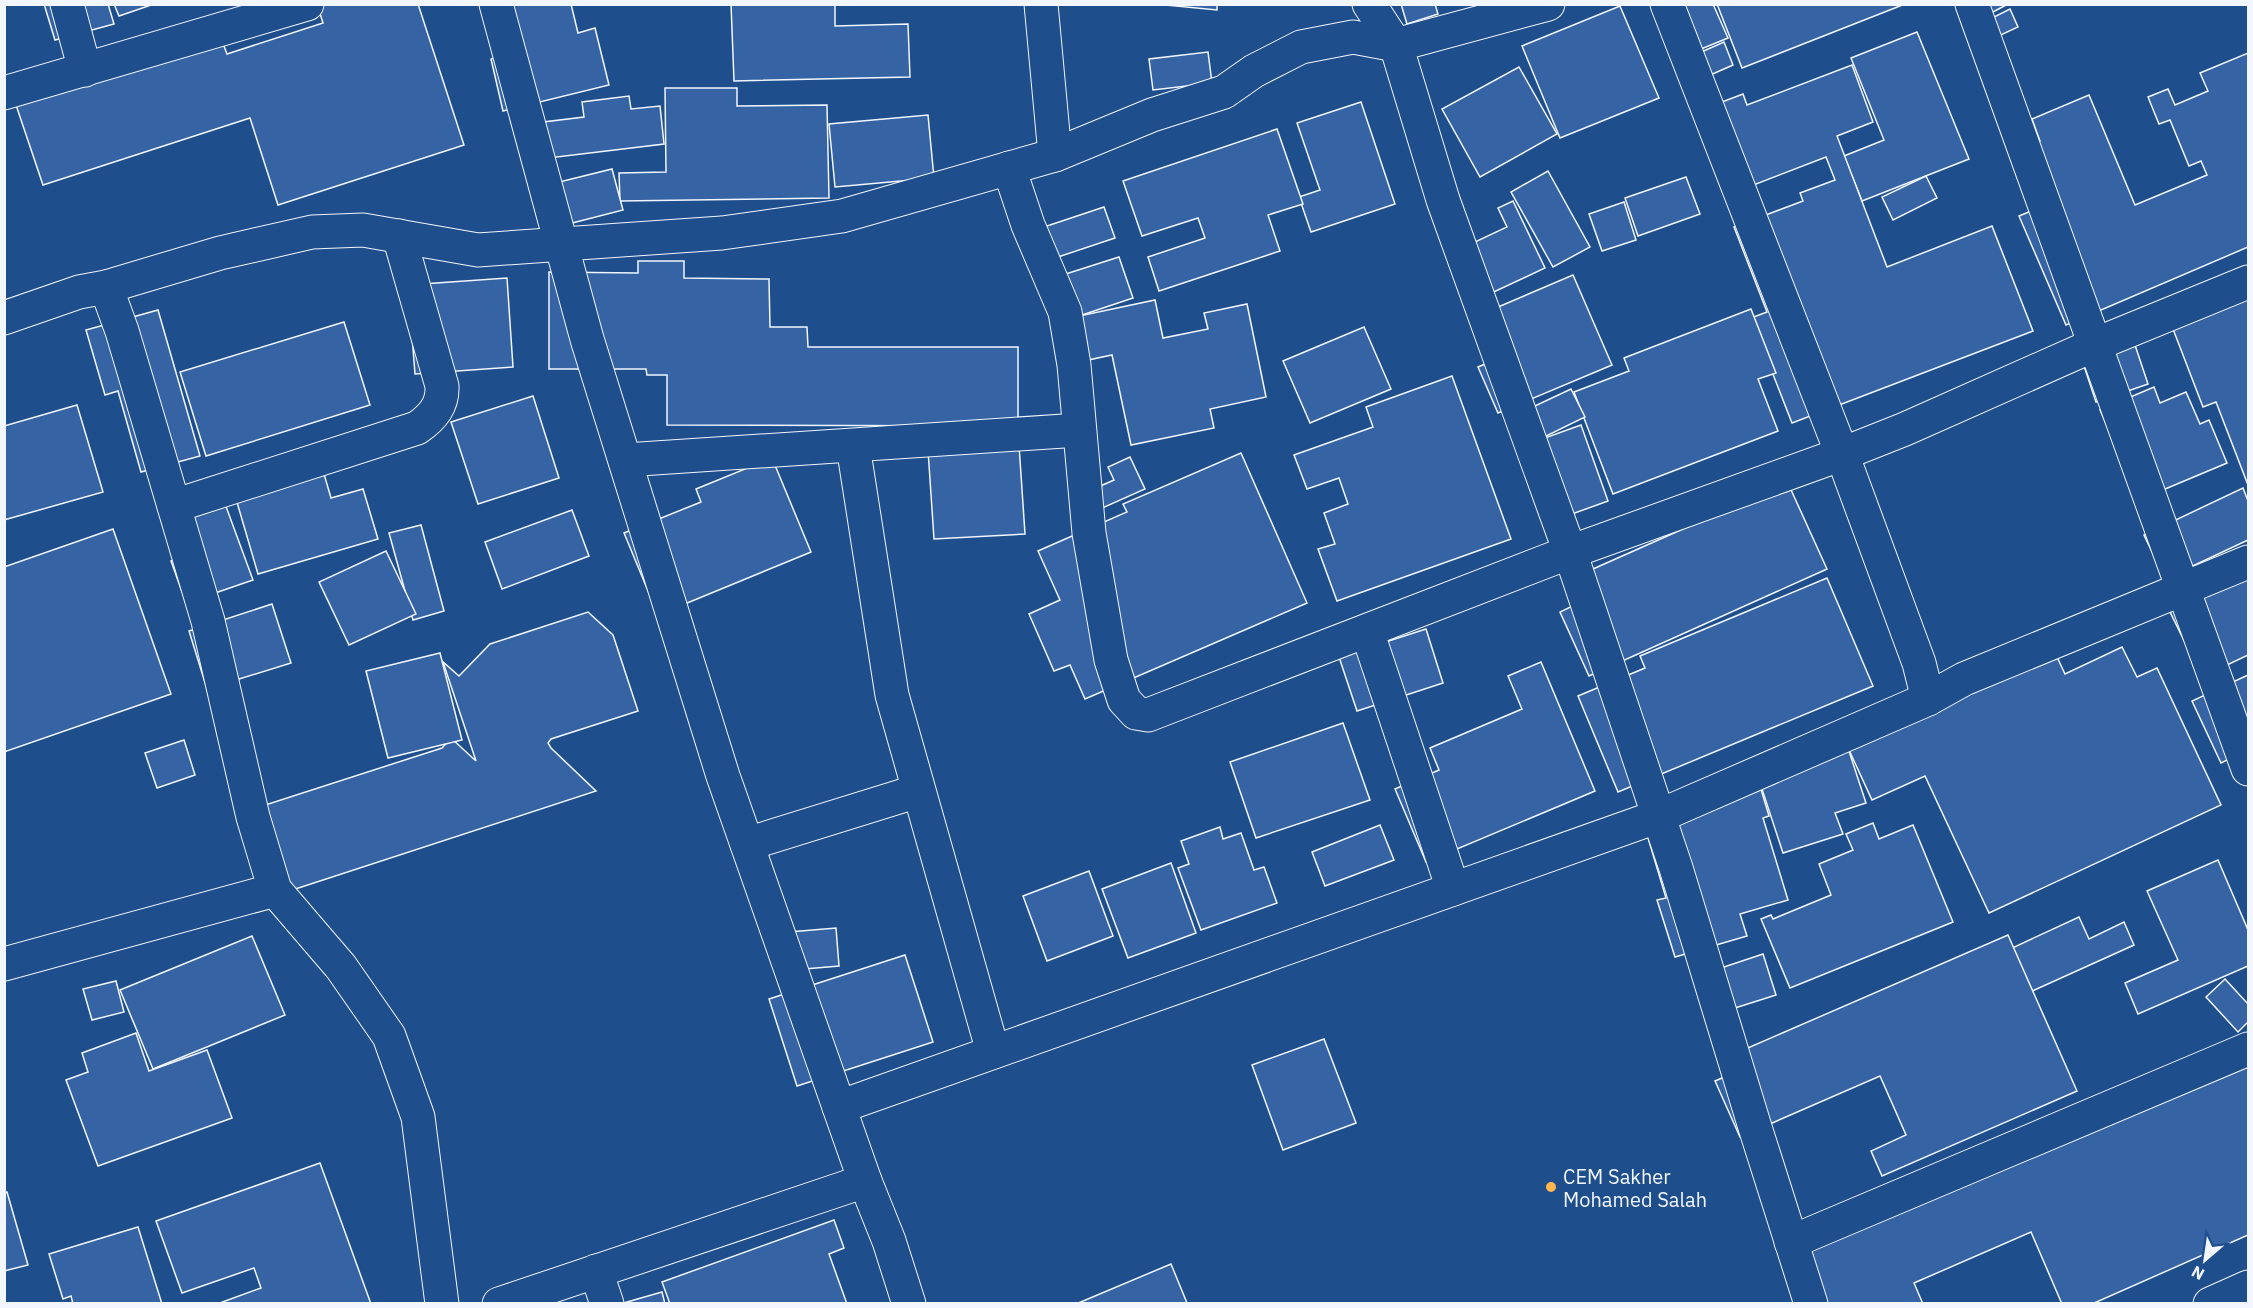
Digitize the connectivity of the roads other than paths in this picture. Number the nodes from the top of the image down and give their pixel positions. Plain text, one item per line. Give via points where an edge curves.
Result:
1 (67, 4) edge
2 (307, 4) edge
3 (496, 4) edge
4 (1041, 4) edge
5 (1369, 4) edge
6 (1548, 4) edge
7 (1667, 4) edge
8 (1972, 4) edge
9 (1396, 45) junction
10 (85, 70) junction
11 (4, 93) edge
12 (1055, 155) junction
13 (1009, 168) junction
14 (399, 236) junction
15 (562, 244) junction
16 (2248, 282) edge
17 (106, 287) junction
18 (4, 318) edge
19 (2094, 345) junction
20 (1079, 430) junction
21 (853, 446) junction
22 (1842, 454) junction
23 (625, 460) junction
24 (174, 506) junction
25 (1570, 552) junction
26 (2248, 562) edge
27 (2184, 590) junction
28 (1367, 631) junction
29 (1928, 699) junction
30 (2248, 769) edge
31 (918, 792) junction
32 (1659, 816) junction
33 (747, 844) junction
34 (1453, 889) junction
35 (274, 890) junction
36 (4, 964) edge
37 (2248, 1049) edge
38 (993, 1052) junction
39 (839, 1107) junction
40 (865, 1181) junction
41 (1791, 1242) junction
42 (596, 1270) junction
43 (2248, 1287) edge
44 (442, 1304) edge
45 (499, 1304) edge
46 (607, 1304) edge
47 (909, 1304) edge
48 (1811, 1304) edge
49 (2210, 1304) edge

1 - 10 street
2 - 10 street
3 - 15 street
4 - 12 street
5 - 9 street
6 - 9 street
7 - 22 street
8 - 19 street
9 - 12 street via 1353,37 1301,47 1224,92 1152,115
9 - 25 street via 1443,200
10 - 11 street
12 - 13 street
13 - 15 street via 842,216 722,233
13 - 20 street via 1065,312
14 - 15 street via 478,250
14 - 17 street via 363,230 312,232 220,253
14 - 24 street via 442,386 443,400 430,419 417,428
15 - 23 street
16 - 19 street
17 - 18 street via 79,292
17 - 24 street
19 - 22 street
19 - 27 street
20 - 21 street
20 - 28 street via 1089,533 1111,660 1124,700 1136,713 1148,716
21 - 23 street
21 - 31 street via 892,695
22 - 25 street
22 - 29 street via 1919,663
23 - 33 street
24 - 35 street via 208,621
25 - 28 street
25 - 32 street
26 - 27 street
27 - 29 street via 1964,679
27 - 30 street
28 - 34 street
29 - 32 street
31 - 33 street
31 - 38 street
32 - 34 street
32 - 41 street
33 - 39 street
34 - 38 street
35 - 36 street
35 - 44 street via 341,967 389,1036 418,1117
37 - 41 street
38 - 39 street
39 - 40 street
40 - 42 street
40 - 47 street
41 - 48 street
42 - 45 street
42 - 46 street
43 - 49 street

